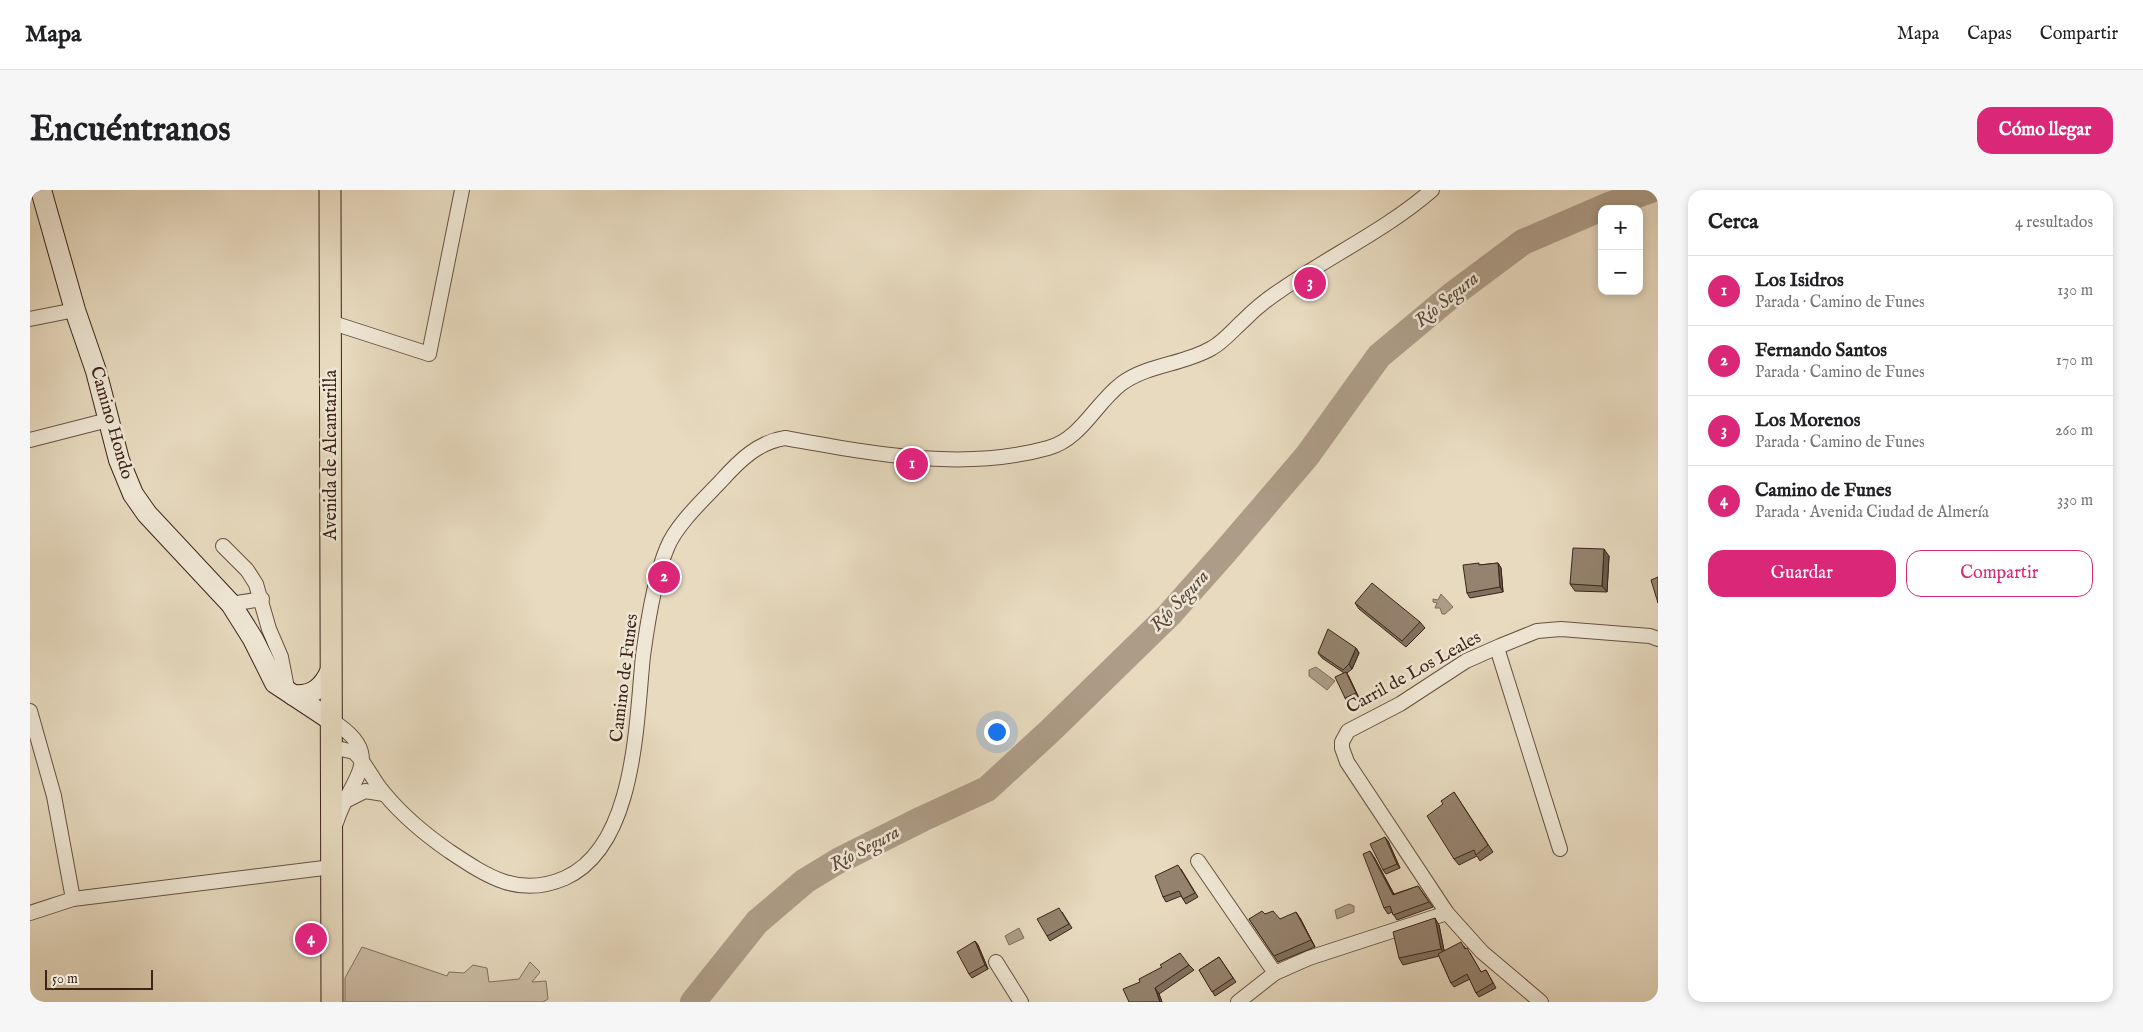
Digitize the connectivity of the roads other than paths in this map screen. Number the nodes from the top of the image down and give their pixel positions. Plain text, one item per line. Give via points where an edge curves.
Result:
1 (41, 190) edge
2 (330, 190) edge
3 (462, 190) edge
4 (1432, 190) edge
5 (75, 310) junction
6 (30, 319) edge
7 (330, 322) junction
8 (108, 420) junction
9 (30, 440) edge
10 (223, 546) dead end
11 (262, 599) junction
12 (231, 604) junction
13 (1658, 639) edge
14 (1497, 648) junction
15 (331, 670) junction
16 (290, 694) junction
17 (30, 711) edge
18 (331, 720) junction
19 (331, 754) junction
20 (362, 761) junction
21 (384, 794) junction
22 (344, 802) junction
23 (332, 838) junction
24 (1560, 849) dead end
25 (1198, 861) dead end
26 (332, 866) junction
27 (74, 899) junction
28 (30, 913) edge
29 (1447, 913) junction
30 (996, 962) dead end
31 (1275, 974) junction
32 (332, 1002) edge
33 (1021, 1002) edge
34 (1238, 1002) edge
35 (1541, 1002) edge

1 - 5 main road, Camino Hondo
2 - 7 main road, Avenida de Alcantarilla
3 - 7 street via 429,354
4 - 21 street, Camino de Funes via 1392,222 1282,289 1212,348 1138,374 1120,385 1069,438 1050,448 991,458 950,460 785,438 770,440 753,451 697,508 667,547 644,653 630,779 602,844 576,873 549,885 532,888 500,880 450,851 403,814
5 - 6 street
5 - 8 main road, Camino Hondo via 96,371
7 - 15 main road, Avenida de Alcantarilla
8 - 9 street
8 - 12 main road, Camino Hondo via 133,494 147,514
10 - 11 street via 248,570
11 - 12 street
11 - 16 street
12 - 16 main road, Camino Hondo via 275,683
13 - 14 street, Carril de Los Leales via 1561,629 1537,631
14 - 24 street
14 - 29 street, Carril de Los Leales via 1466,661 1400,704 1348,731 1342,742 1347,762
15 - 16 main road via 314,692
15 - 18 main road, Avenida de Alcantarilla
16 - 18 main road, Camino Hondo
17 - 27 street via 54,796
18 - 19 main road, Avenida de Alcantarilla
18 - 20 street via 353,736 360,746
19 - 20 street via 337,750 351,750
19 - 23 main road, Avenida de Alcantarilla
20 - 21 street, Camino de Funes
20 - 22 street via 359,778
21 - 22 street via 366,791
22 - 23 street
23 - 26 main road, Avenida de Alcantarilla
25 - 31 street
26 - 27 street
26 - 32 main road, Avenida de Alcantarilla
27 - 28 street
29 - 31 street via 1309,958
29 - 35 street, Carril de Los Leales via 1482,952
30 - 33 street
31 - 34 street

